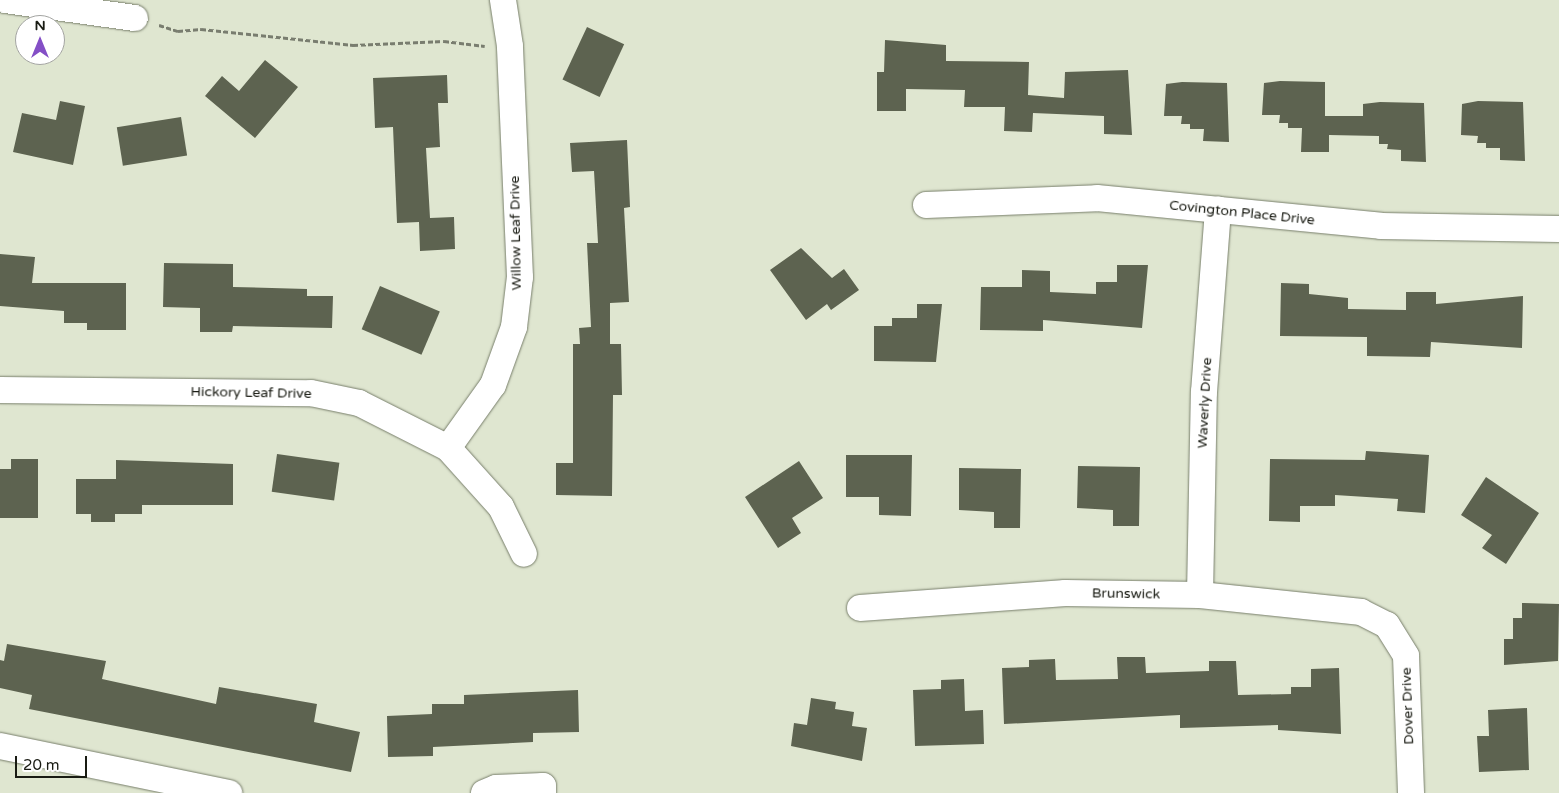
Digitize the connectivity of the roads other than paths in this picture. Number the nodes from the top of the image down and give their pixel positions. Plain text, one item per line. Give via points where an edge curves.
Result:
1 (5, 0) edge
2 (503, 0) edge
3 (136, 18) road end
4 (926, 205) dead end
5 (1218, 210) junction
6 (1559, 229) edge
7 (0, 390) edge
8 (448, 448) junction
9 (524, 554) dead end
10 (1200, 595) junction
11 (860, 608) dead end
12 (1387, 625) joint
13 (0, 746) edge
14 (229, 793) edge
15 (484, 793) edge
16 (543, 793) edge
17 (1411, 793) edge

1 - 3 street
2 - 8 street, Willow Leaf Drive via 510,46 520,278 514,327 493,385
4 - 5 street, Covington Place Drive via 1097,198
5 - 6 street, Covington Place Drive via 1381,226
5 - 10 street, Waverly Drive via 1204,392
7 - 8 street, Hickory Leaf Drive via 311,393 358,403
8 - 9 street, Hickory Leaf Drive via 500,507
10 - 11 street, Brunswick via 1029,594
10 - 12 street, Brunswick via 1361,612
12 - 17 street, Dover Drive via 1399,639 1408,674
13 - 14 street
15 - 16 street via 496,788 543,786

